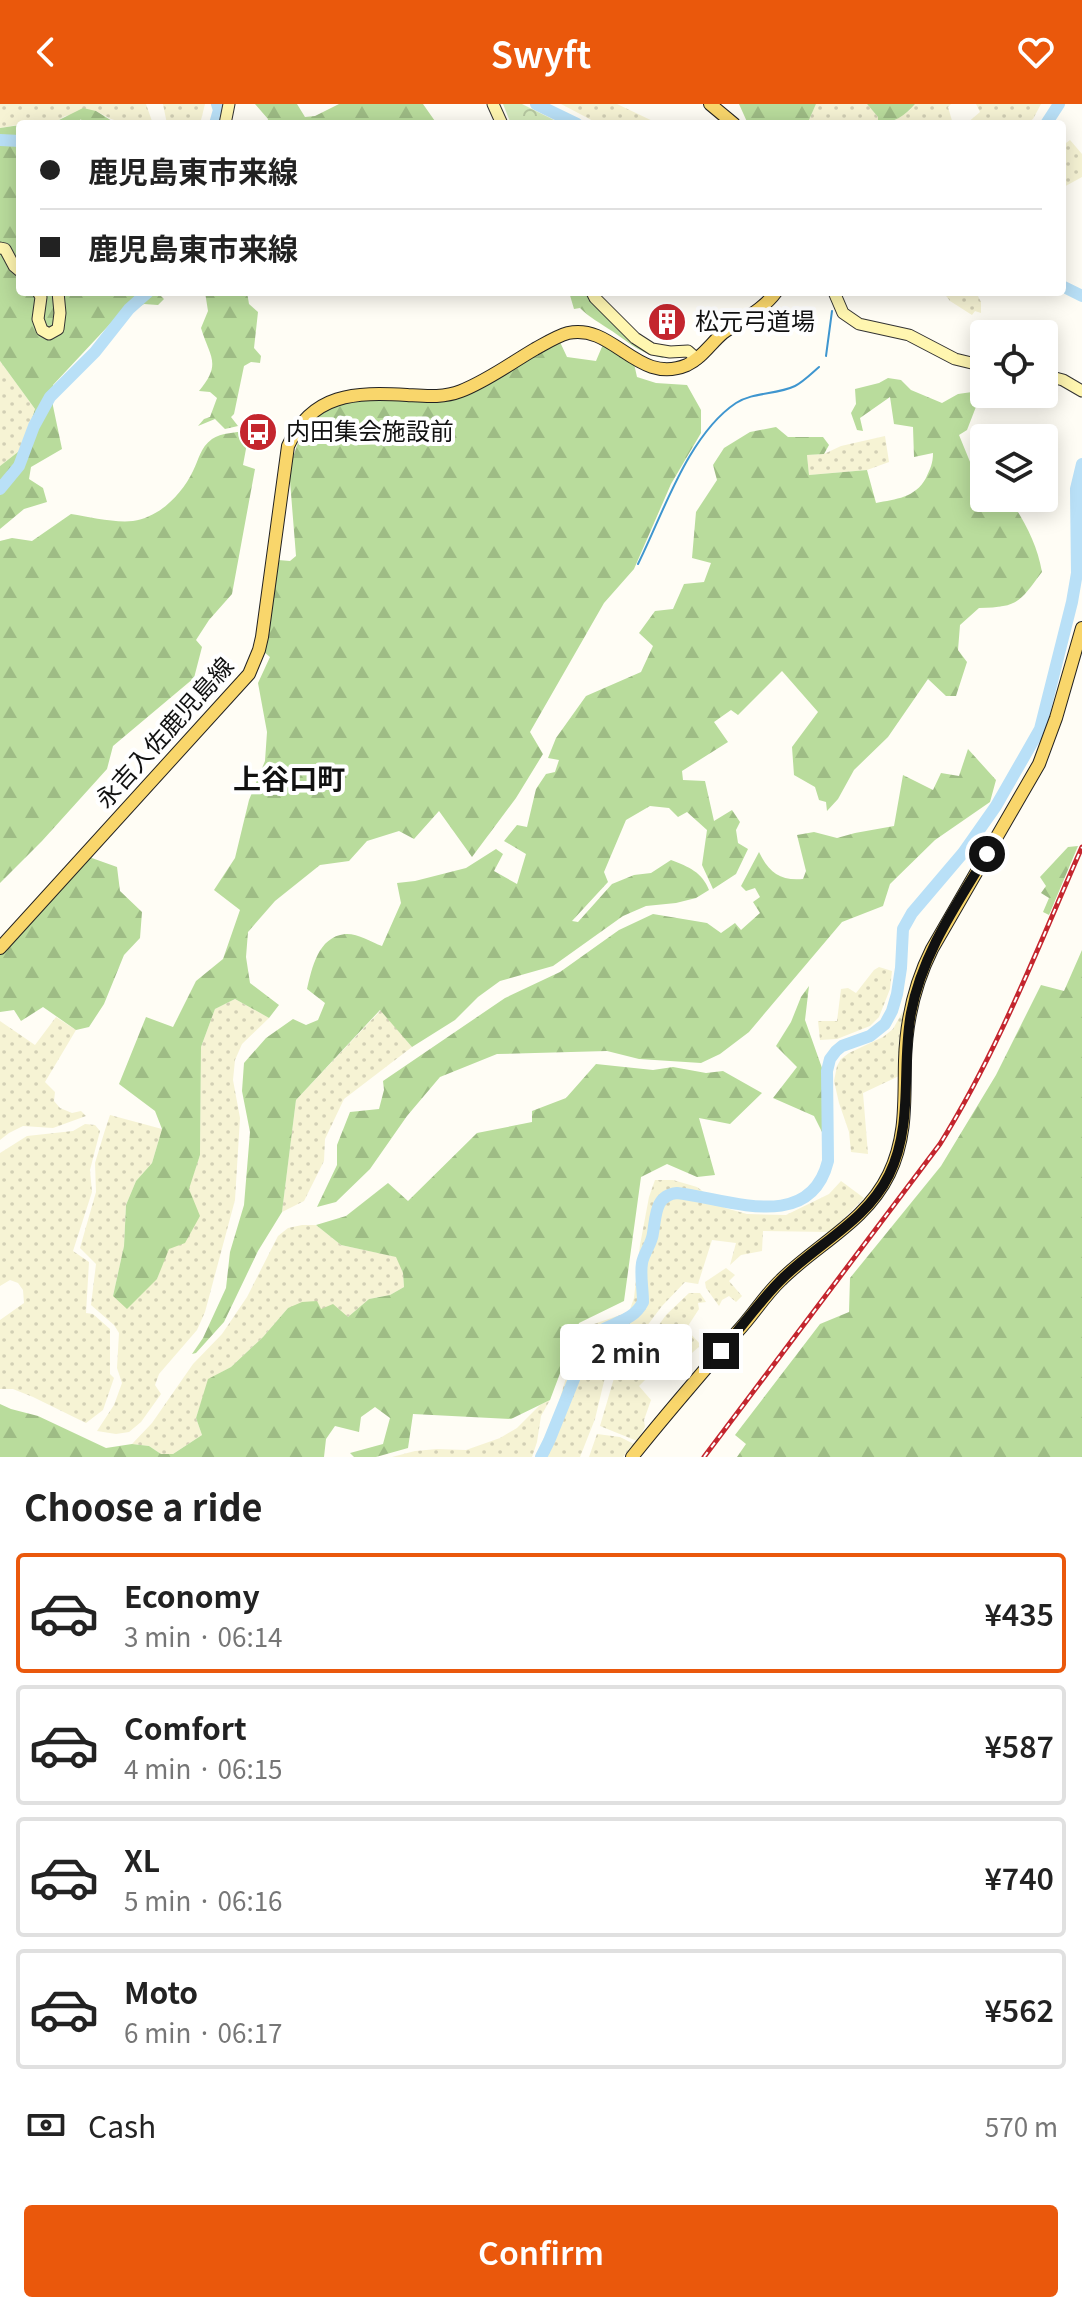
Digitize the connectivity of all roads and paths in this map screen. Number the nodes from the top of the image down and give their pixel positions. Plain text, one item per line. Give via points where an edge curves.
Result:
1 (710, 104) edge
2 (729, 120) edge
3 (0, 248) edge
4 (16, 268) edge
5 (40, 296) edge
6 (58, 296) edge
7 (594, 296) edge
8 (773, 296) edge
9 (836, 296) edge
10 (697, 359) junction
11 (970, 363) edge
12 (1058, 379) edge
13 (1082, 391) edge
14 (1082, 628) edge
15 (0, 948) edge
16 (632, 1457) edge

1 - 2 main road
3 - 4 main road
5 - 6 main road via 38,319 49,334 58,329
7 - 10 main road via 635,338 661,351 688,351
8 - 10 main road
9 - 11 main road via 843,313 859,324 909,335
10 - 15 main road, 永吉入佐鹿児島線 via 675,369 650,367 605,340 569,333 449,395 354,395 313,411 288,446 262,637 249,674
12 - 13 main road
14 - 16 main road via 1039,764 921,973 907,1040 903,1132 886,1181 862,1212 781,1280

